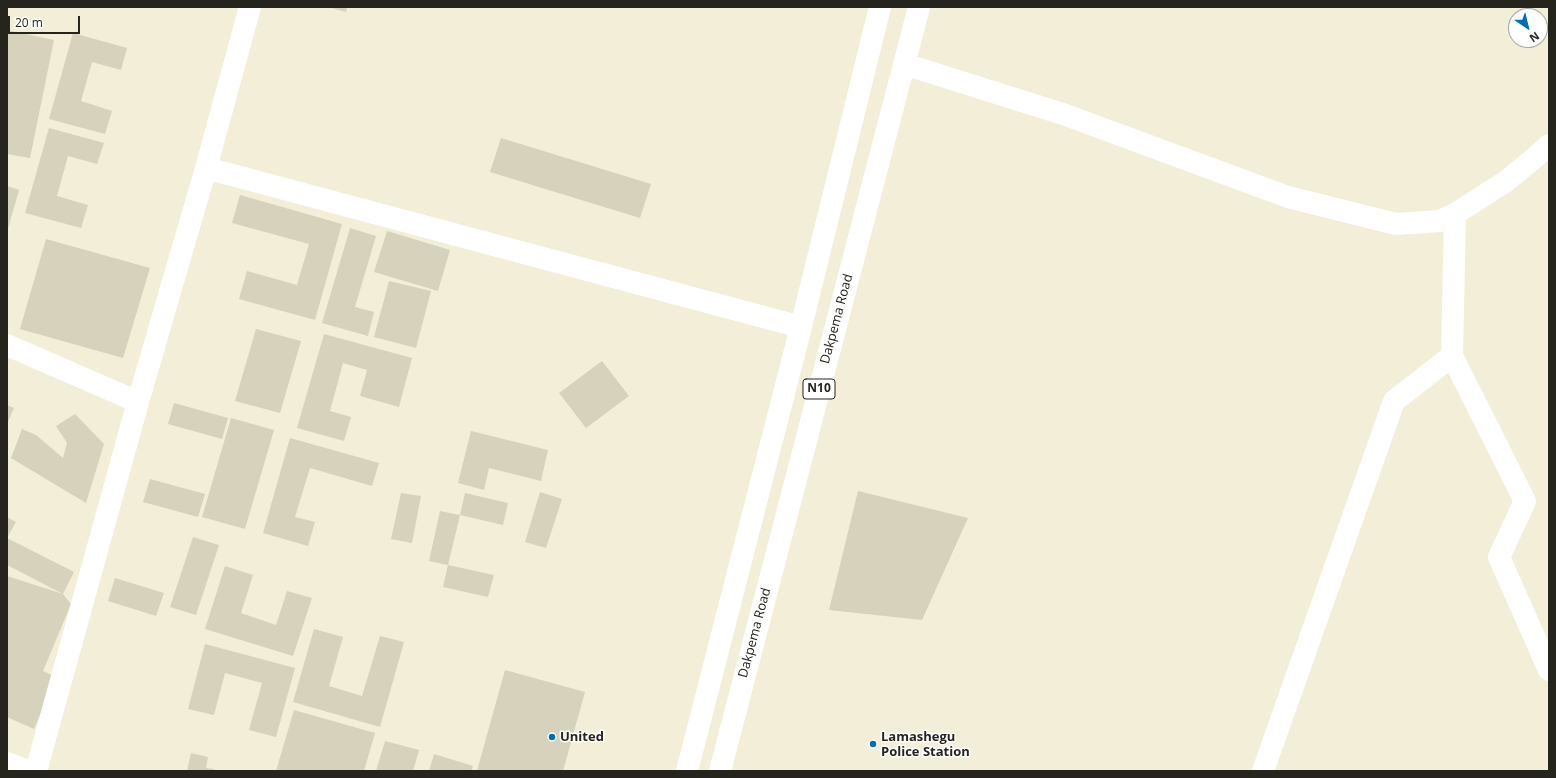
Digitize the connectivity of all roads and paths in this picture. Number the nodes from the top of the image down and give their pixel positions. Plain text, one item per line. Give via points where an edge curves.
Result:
1 (250, 7) edge
2 (880, 7) edge
3 (919, 7) edge
4 (904, 64) junction
5 (1549, 145) edge
6 (206, 168) junction
7 (1455, 214) junction
8 (801, 327) junction
9 (7, 345) edge
10 (1452, 356) junction
11 (138, 402) junction
12 (1549, 670) edge
13 (7, 762) edge
14 (28, 771) edge
15 (36, 771) edge
16 (687, 771) edge
17 (720, 771) edge
18 (1263, 771) edge

1 - 6 main road
2 - 8 main road, N10
3 - 4 main road, Dakpema Road / N10
4 - 7 main road via 1063,114 1288,197 1396,224 1440,221
4 - 17 main road, Dakpema Road / N10
5 - 7 main road via 1504,182
6 - 8 main road
6 - 11 main road
7 - 10 main road
8 - 16 main road, N10
9 - 11 main road
10 - 12 main road via 1525,501 1499,557
10 - 18 main road via 1394,401
11 - 15 main road
13 - 14 main road

